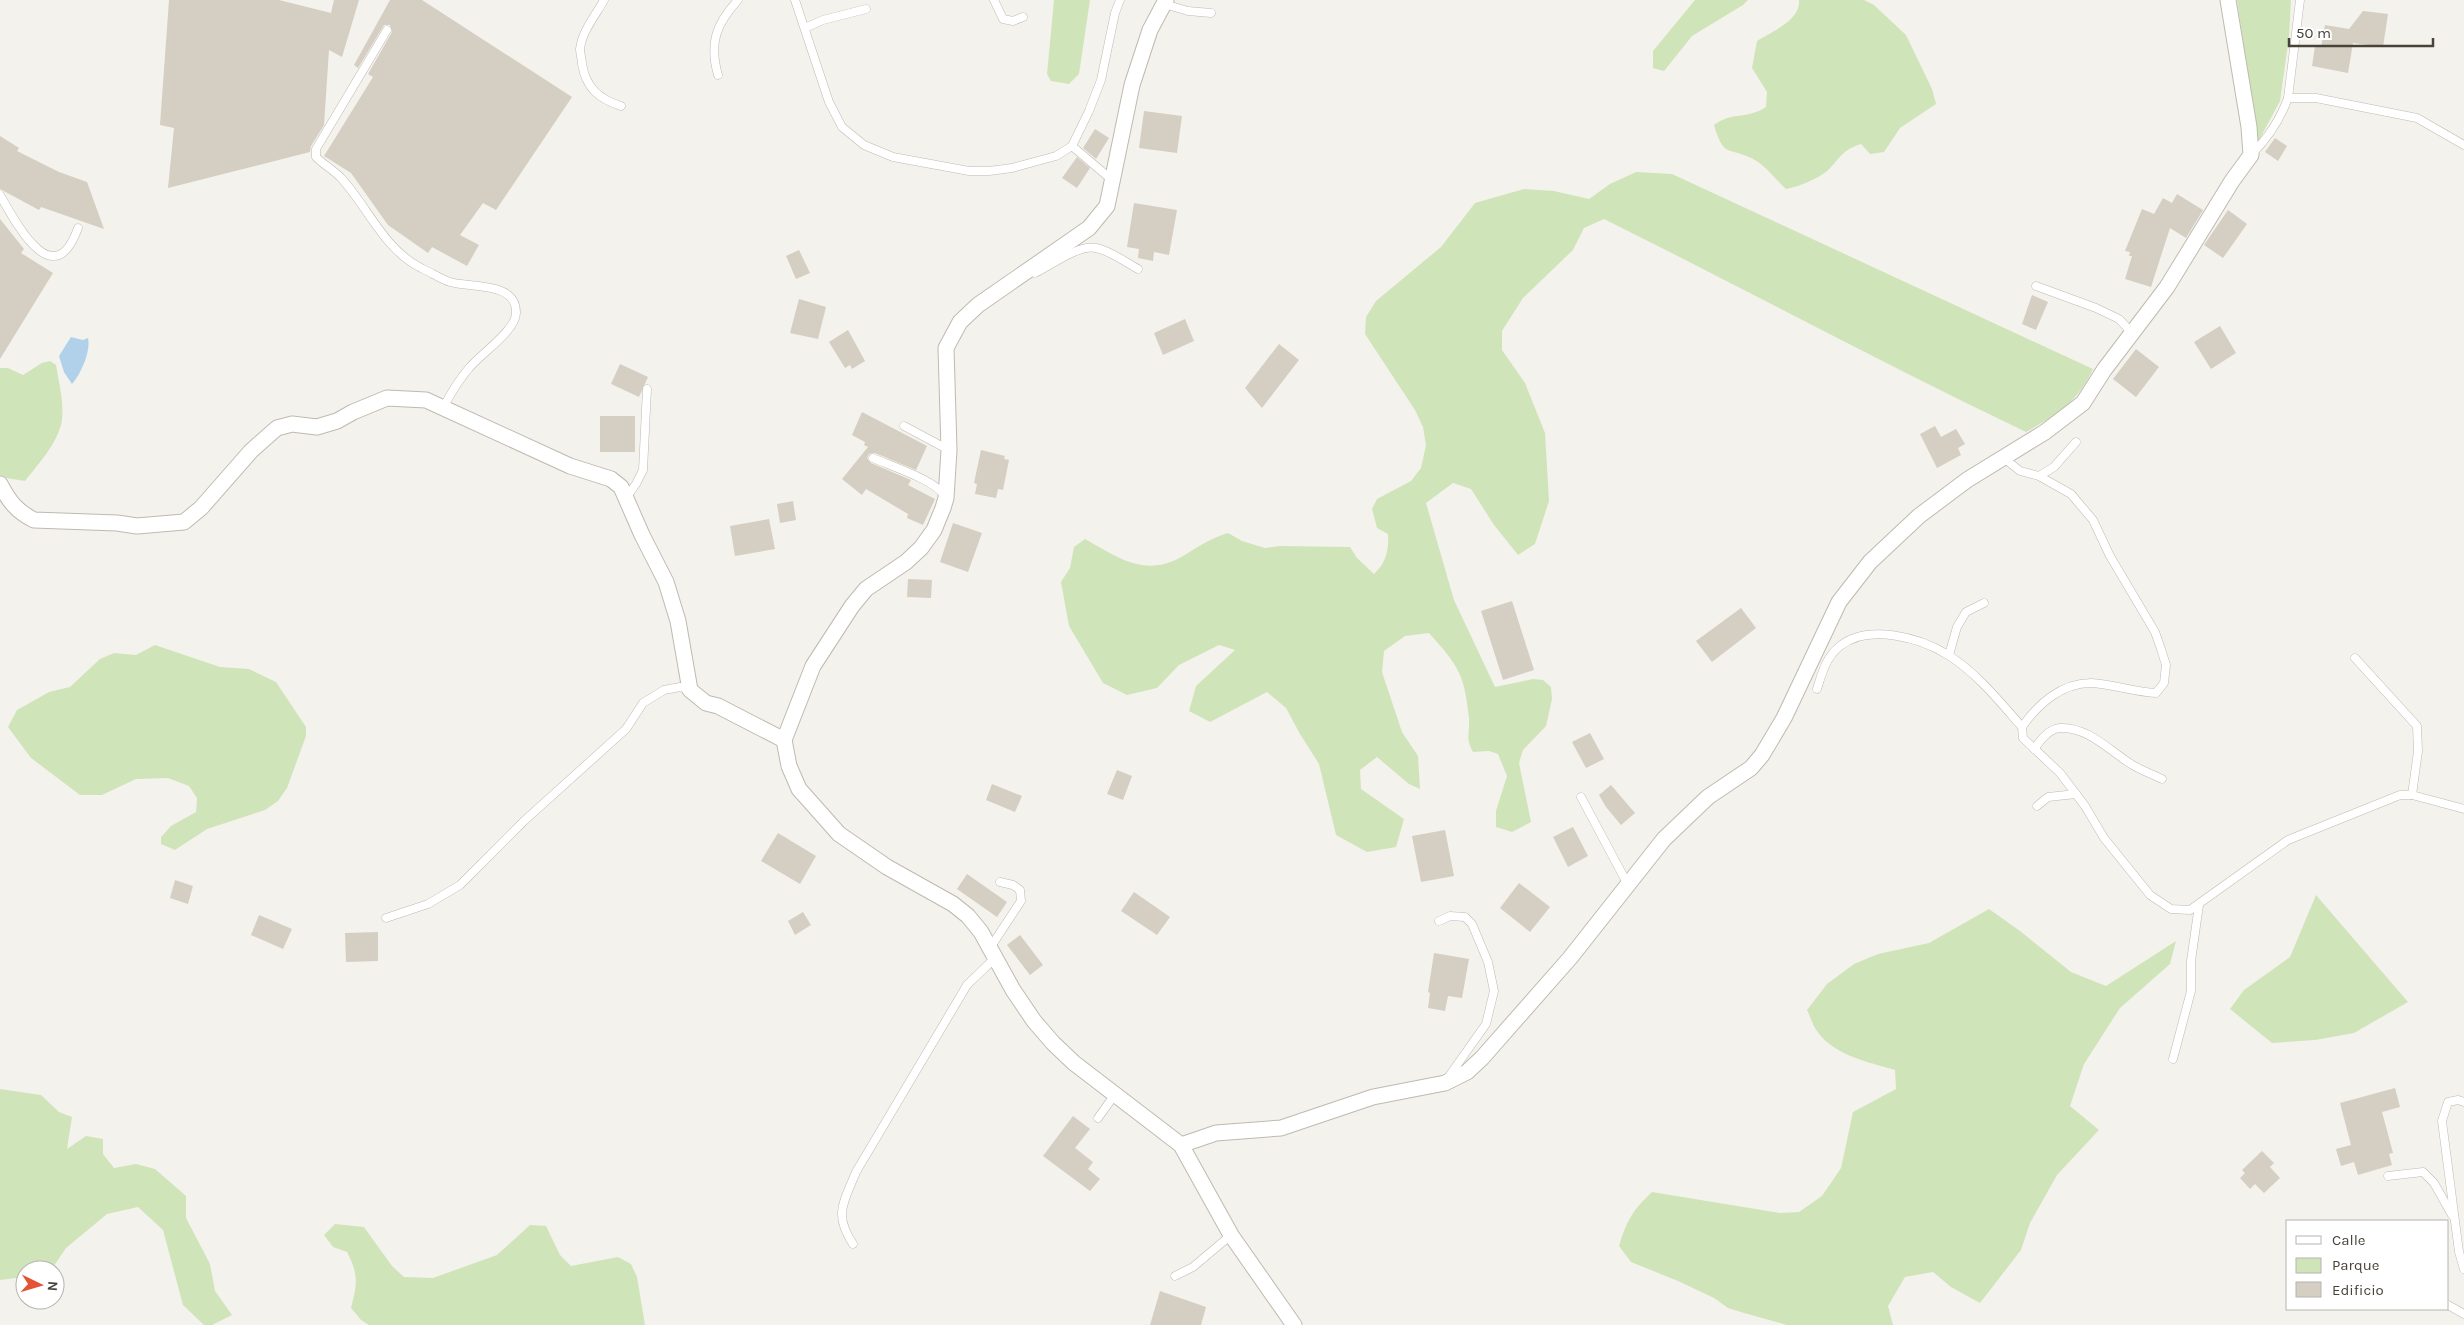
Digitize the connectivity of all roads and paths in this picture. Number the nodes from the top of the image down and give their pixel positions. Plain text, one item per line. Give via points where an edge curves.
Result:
1 (604, 0) edge
2 (738, 0) edge
3 (795, 0) edge
4 (994, 0) edge
5 (1120, 0) edge
6 (2228, 0) edge
7 (2300, 0) edge
8 (1165, 2) edge
9 (866, 9) dead end
10 (1211, 13) dead end
11 (1023, 17) dead end
12 (805, 28) junction
13 (387, 30) dead end
14 (718, 75) dead end
15 (2288, 98) junction
16 (621, 106) dead end
17 (2464, 145) edge
18 (1072, 146) junction
19 (2251, 155) junction
20 (1114, 181) junction
21 (0, 195) edge
22 (78, 228) dead end
23 (1138, 269) dead end
24 (1006, 286) junction
25 (2036, 286) dead end
26 (2133, 334) junction
27 (647, 389) dead end
28 (443, 408) junction
29 (904, 426) dead end
30 (2076, 442) dead end
31 (948, 450) junction
32 (873, 458) dead end
33 (2004, 458) junction
34 (2039, 476) junction
35 (0, 484) edge
36 (626, 498) junction
37 (946, 498) junction
38 (1984, 603) dead end
39 (1949, 656) junction
40 (2355, 658) dead end
41 (1817, 689) dead end
42 (690, 690) junction
43 (2022, 727) junction
44 (784, 740) junction
45 (2034, 749) junction
46 (2162, 779) dead end
47 (2076, 794) junction
48 (2412, 795) junction
49 (1581, 797) dead end
50 (2037, 806) dead end
51 (2464, 809) edge
52 (1000, 882) dead end
53 (1627, 883) junction
54 (2199, 905) junction
55 (386, 918) dead end
56 (1439, 920) dead end
57 (993, 953) junction
58 (2173, 1059) dead end
59 (1445, 1083) junction
60 (1116, 1093) junction
61 (2464, 1102) edge
62 (1098, 1118) dead end
63 (1181, 1145) junction
64 (2388, 1176) dead end
65 (2454, 1220) junction
66 (1231, 1235) junction
67 (853, 1244) dead end
68 (2461, 1252) edge
69 (2464, 1269) edge
70 (1175, 1276) dead end
71 (2449, 1306) edge
72 (2464, 1314) edge
73 (1294, 1325) edge

1 - 16 lane via 580,49 584,74 592,91
2 - 14 lane via 722,20 715,37 713,58
3 - 12 lane
4 - 11 lane via 1003,19 1013,21
5 - 18 lane via 1101,80
6 - 19 street
7 - 15 lane
8 - 10 lane via 1188,11
8 - 20 street via 1144,48 1132,85
9 - 12 lane
12 - 18 lane via 829,102 842,127 864,145 908,160 969,171 1012,168 1056,156
13 - 28 lane via 316,150 316,157 342,178 382,235 420,268 450,282 496,288 514,302 515,319 509,328 470,367
15 - 17 lane via 2326,100 2416,118
15 - 19 lane via 2273,128
18 - 20 lane
19 - 26 street via 2167,288
20 - 24 street via 1107,206 1089,228
21 - 22 lane via 31,244 52,258 62,254 73,241
23 - 24 lane via 1094,247 1081,249
24 - 31 street via 960,322 946,348
25 - 26 lane via 2119,319
26 - 33 street via 2083,403
27 - 36 lane via 643,470
28 - 35 street via 426,400 387,398 317,427 292,424 277,428 184,522 137,526 34,520 10,503
28 - 36 street via 570,466 611,479 621,487
29 - 31 lane
30 - 34 lane via 2054,467
31 - 37 street
32 - 37 lane via 942,491
33 - 34 lane via 2020,470
33 - 53 street via 1967,480 1919,516 1870,562 1839,602 1784,718 1762,756 1751,768 1708,797 1664,839
34 - 43 lane via 2071,494 2093,520 2110,556 2155,632 2166,665 2164,683 2156,693 2090,683 2068,688 2045,700
36 - 42 street via 666,582 678,621
37 - 44 street via 934,530 922,548 866,589 848,613 813,666
38 - 39 lane via 1966,612 1956,628
39 - 41 lane via 1922,642 1888,634 1859,637 1840,645 1826,662
39 - 43 lane via 1972,673
40 - 48 lane via 2417,726 2418,751
42 - 44 street via 706,703
42 - 55 lane via 680,687 664,690 643,703 626,729 460,884 428,904
43 - 45 lane via 2023,738
44 - 57 street via 789,766 799,789 839,834 886,867 953,904 968,916
45 - 46 lane via 2044,735 2059,728 2079,731 2108,746 2131,764
45 - 47 lane via 2060,773
47 - 50 lane via 2048,797
47 - 54 lane via 2104,838 2150,895 2171,909 2190,910
48 - 51 lane
48 - 54 lane via 2400,795 2288,840
49 - 53 lane
52 - 57 lane via 1020,890 1022,900
53 - 59 street via 1570,958 1496,1045 1467,1072
54 - 58 lane via 2190,961 2192,991
56 - 59 lane via 1450,916 1465,917 1472,924 1488,962 1494,991 1486,1024
57 - 60 street via 1034,1021 1053,1044
57 - 67 lane via 967,985 856,1172 844,1202 841,1220
59 - 63 street via 1373,1097 1281,1128 1216,1133
60 - 62 lane
60 - 63 street
61 - 65 lane via 2448,1102 2442,1121
63 - 66 street
64 - 65 lane via 2423,1172 2434,1183
65 - 68 lane
66 - 70 lane via 1193,1267
66 - 73 street
68 - 69 lane
71 - 72 lane

